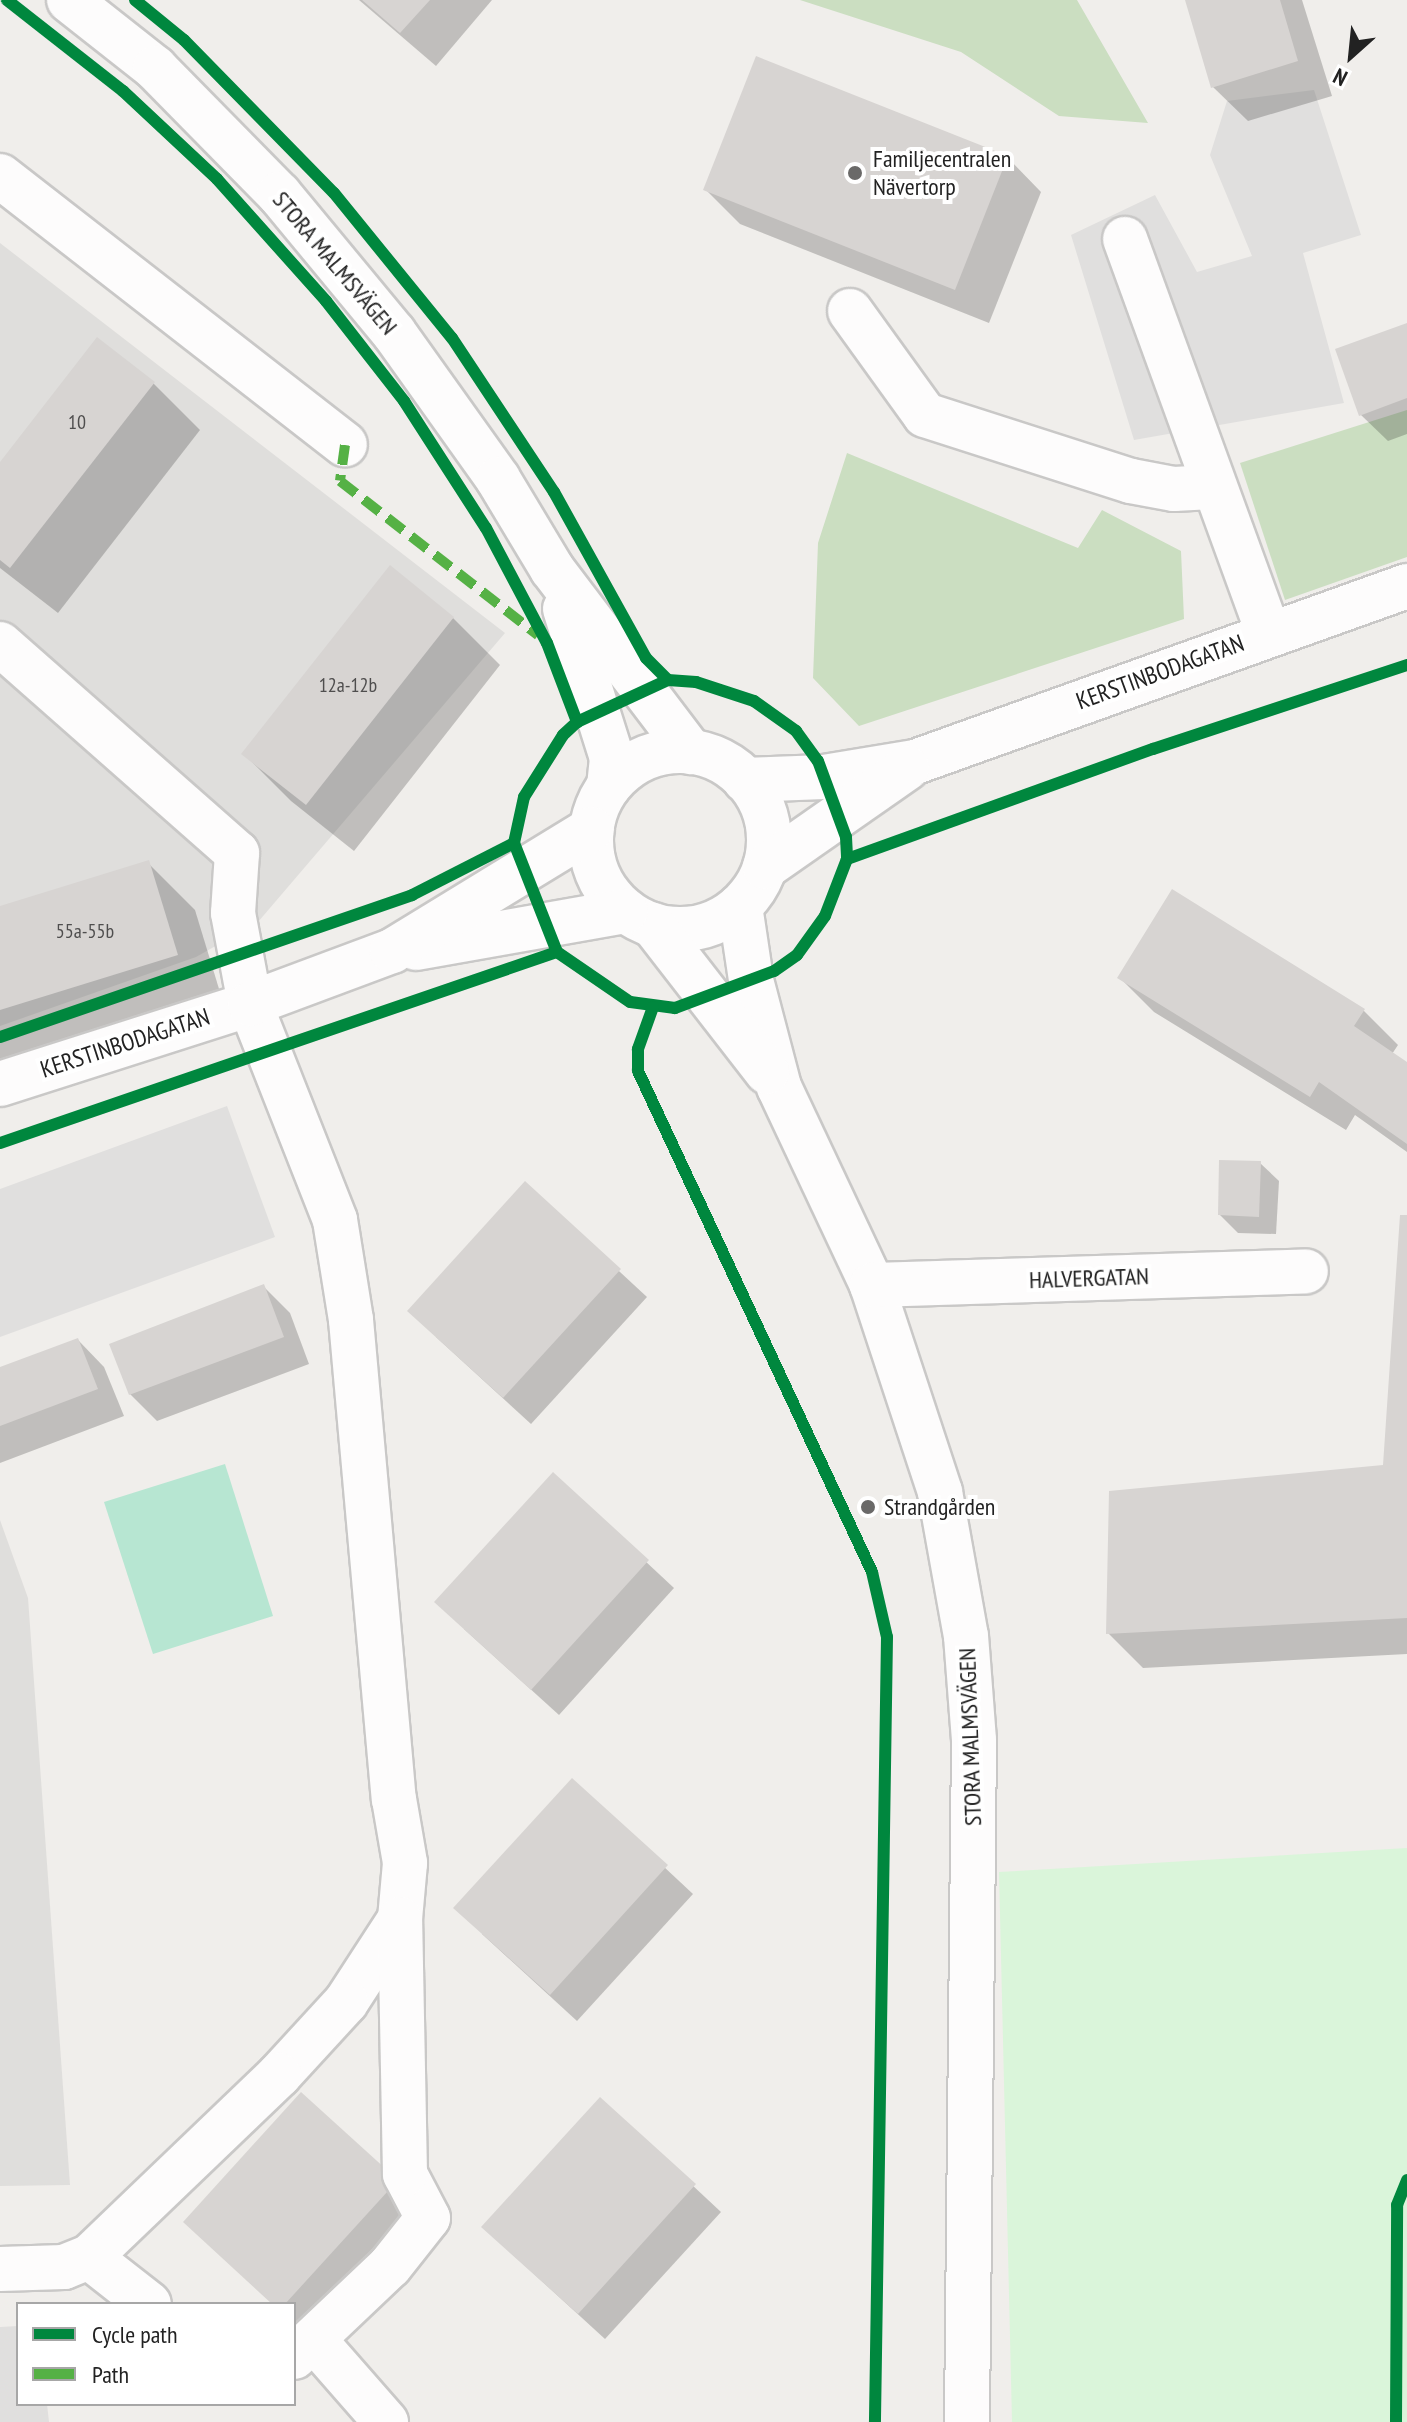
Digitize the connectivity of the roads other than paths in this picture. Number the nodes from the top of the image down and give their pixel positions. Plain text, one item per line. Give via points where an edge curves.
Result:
1 (69, 0) edge
2 (0, 176) edge
3 (1125, 239) dead end
4 (850, 311) dead end
5 (345, 445) dead end
6 (1212, 487) junction
7 (552, 569) junction
8 (1407, 586) edge
9 (1268, 632) junction
10 (0, 644) edge
11 (691, 752) junction
12 (915, 762) junction
13 (745, 780) junction
14 (609, 786) junction
15 (592, 829) junction
16 (765, 867) junction
17 (740, 906) junction
18 (639, 918) junction
19 (392, 951) junction
20 (250, 1004) junction
21 (0, 1084) edge
22 (779, 1087) junction
23 (1306, 1271) dead end
24 (872, 1285) junction
25 (400, 1919) junction
26 (76, 2262) junction
27 (0, 2269) edge
28 (146, 2302) edge
29 (304, 2349) edge
30 (386, 2422) edge
31 (967, 2422) edge

1 - 7 street, STORA MALMSVÄGEN via 155,68 279,194 394,333 498,479
2 - 5 street
3 - 6 street
4 - 6 street via 925,415 1131,481 1174,489
6 - 9 street
7 - 11 street, STORA MALMSVÄGEN
7 - 14 street, STORA MALMSVÄGEN via 612,758
8 - 9 street, KERSTINBODAGATAN
9 - 12 street, KERSTINBODAGATAN
10 - 20 street via 237,853 233,913
11 - 13 street via 720,761
11 - 14 street via 646,758
12 - 13 street, KERSTINBODAGATAN via 824,777
12 - 16 street, KERSTINBODAGATAN
13 - 16 street via 765,816
14 - 15 street
15 - 18 street via 597,872
15 - 19 street, KERSTINBODAGATAN
16 - 17 street
17 - 18 street via 708,924 684,929
17 - 22 street, STORA MALMSVÄGEN via 751,980
18 - 19 street, KERSTINBODAGATAN
18 - 22 street, STORA MALMSVÄGEN
19 - 20 street, KERSTINBODAGATAN
20 - 21 street, KERSTINBODAGATAN
20 - 25 street via 335,1220 351,1320 394,1799 405,1863
22 - 24 street, STORA MALMSVÄGEN
23 - 24 street, HALVERGATAN
24 - 31 street, STORA MALMSVÄGEN via 940,1492 966,1636 974,1740
25 - 26 street via 346,2002 279,2075
25 - 29 street via 405,2174 428,2218 390,2266
26 - 27 street
26 - 28 street
29 - 30 street

